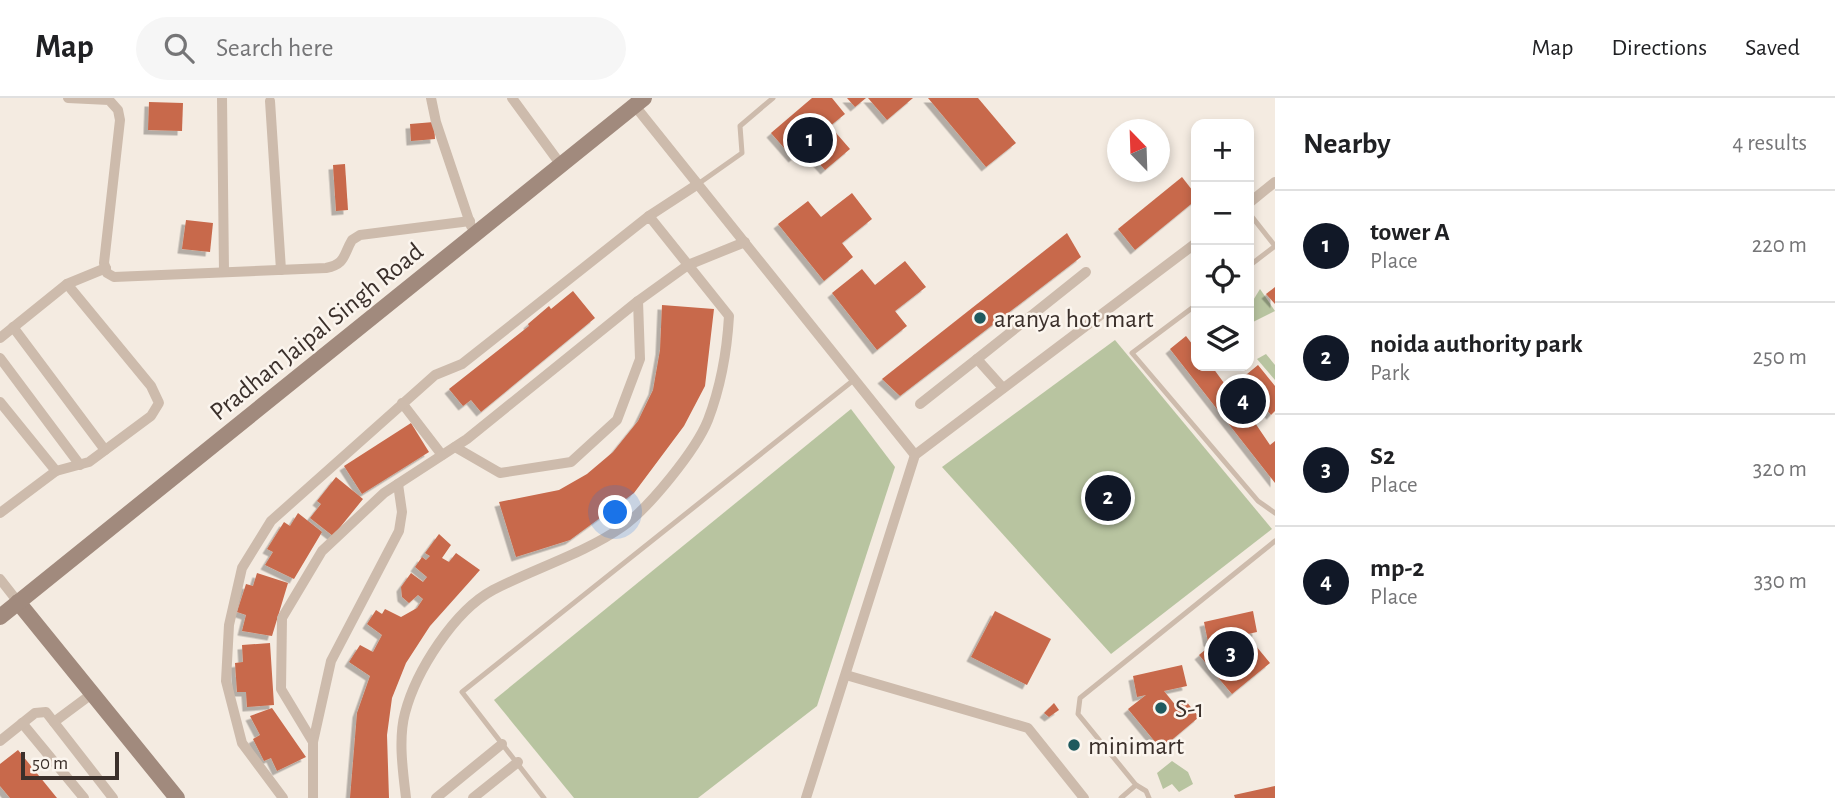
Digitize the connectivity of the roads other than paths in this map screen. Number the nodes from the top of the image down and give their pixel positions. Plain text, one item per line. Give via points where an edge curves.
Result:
1 (68, 98) edge
2 (222, 98) edge
3 (431, 98) edge
4 (512, 98) edge
5 (773, 98) edge
6 (270, 102) dead end
7 (640, 102) edge
8 (561, 165) junction
9 (1275, 182) edge
10 (698, 184) junction
11 (1254, 199) edge
12 (649, 216) junction
13 (1254, 219) edge
14 (471, 228) junction
15 (745, 242) junction
16 (1193, 245) edge
17 (1275, 246) edge
18 (1254, 260) edge
19 (688, 265) junction
20 (106, 268) junction
21 (281, 270) junction
22 (224, 272) junction
23 (1086, 272) dead end
24 (67, 284) junction
25 (638, 301) junction
26 (1192, 308) edge
27 (13, 327) junction
28 (0, 338) edge
29 (0, 358) edge
30 (977, 359) junction
31 (855, 379) junction
32 (1003, 388) junction
33 (0, 402) edge
34 (402, 403) junction
35 (920, 404) dead end
36 (455, 447) junction
37 (105, 450) junction
38 (442, 455) junction
39 (915, 455) junction
40 (80, 465) junction
41 (55, 471) junction
42 (398, 484) junction
43 (0, 513) edge
44 (1275, 513) edge
45 (1275, 541) edge
46 (0, 579) edge
47 (18, 602) junction
48 (0, 617) edge
49 (846, 675) junction
50 (93, 692) junction
51 (54, 722) junction
52 (22, 723) junction
53 (0, 741) edge
54 (313, 742) junction
55 (502, 744) junction
56 (518, 762) junction
57 (1136, 785) junction
58 (83, 798) edge
59 (113, 798) edge
60 (177, 798) edge
61 (283, 798) edge
62 (313, 798) edge
63 (406, 798) edge
64 (436, 798) edge
65 (473, 798) edge
66 (544, 798) edge
67 (806, 798) edge
68 (1084, 798) edge
69 (1121, 798) edge
70 (1149, 798) edge

1 - 20 street via 109,100 118,110
2 - 22 street
3 - 14 street
4 - 8 street
5 - 10 lane via 740,126 742,153
6 - 21 street
7 - 8 street, Pradhan Jaipal Singh Road
7 - 10 street
8 - 14 street, Pradhan Jaipal Singh Road
9 - 11 street
10 - 12 street
10 - 15 street
12 - 19 street
12 - 34 street via 462,364 435,375
13 - 17 lane
14 - 21 street via 360,235 337,266
14 - 47 street, Pradhan Jaipal Singh Road
15 - 19 street
15 - 31 street
16 - 32 street
17 - 18 lane
19 - 25 street
19 - 63 street via 729,316 726,356 707,422 666,484 622,527 489,592 455,620 424,667 405,714 402,766
20 - 22 street via 114,277
20 - 24 street
21 - 22 street
23 - 30 street
24 - 27 street
24 - 37 street via 159,403 151,416
25 - 36 street
25 - 36 street via 640,359 617,420 571,462 500,473
26 - 44 lane via 1132,353 1258,501
27 - 28 street
27 - 37 street
29 - 40 street
30 - 32 street
30 - 35 street
31 - 39 street
31 - 55 lane via 463,692
32 - 39 street
33 - 41 street
34 - 38 street
34 - 61 street via 271,521 242,568 229,625 226,681 242,743
36 - 38 street
37 - 40 street
38 - 42 street
39 - 49 street
40 - 41 street
41 - 43 street
42 - 54 street via 399,531 331,661
42 - 54 street via 322,551 282,618 281,689
45 - 57 lane via 1080,698 1078,714
46 - 47 street
47 - 48 street, Pradhan Jaipal Singh Road
47 - 50 street
49 - 67 street
49 - 68 street via 1028,728
50 - 51 street
50 - 60 street
51 - 52 street via 42,710
51 - 59 street
52 - 53 street
52 - 58 street
54 - 62 street
55 - 56 lane
55 - 64 street
56 - 65 street
56 - 66 lane
57 - 69 lane
57 - 70 lane

